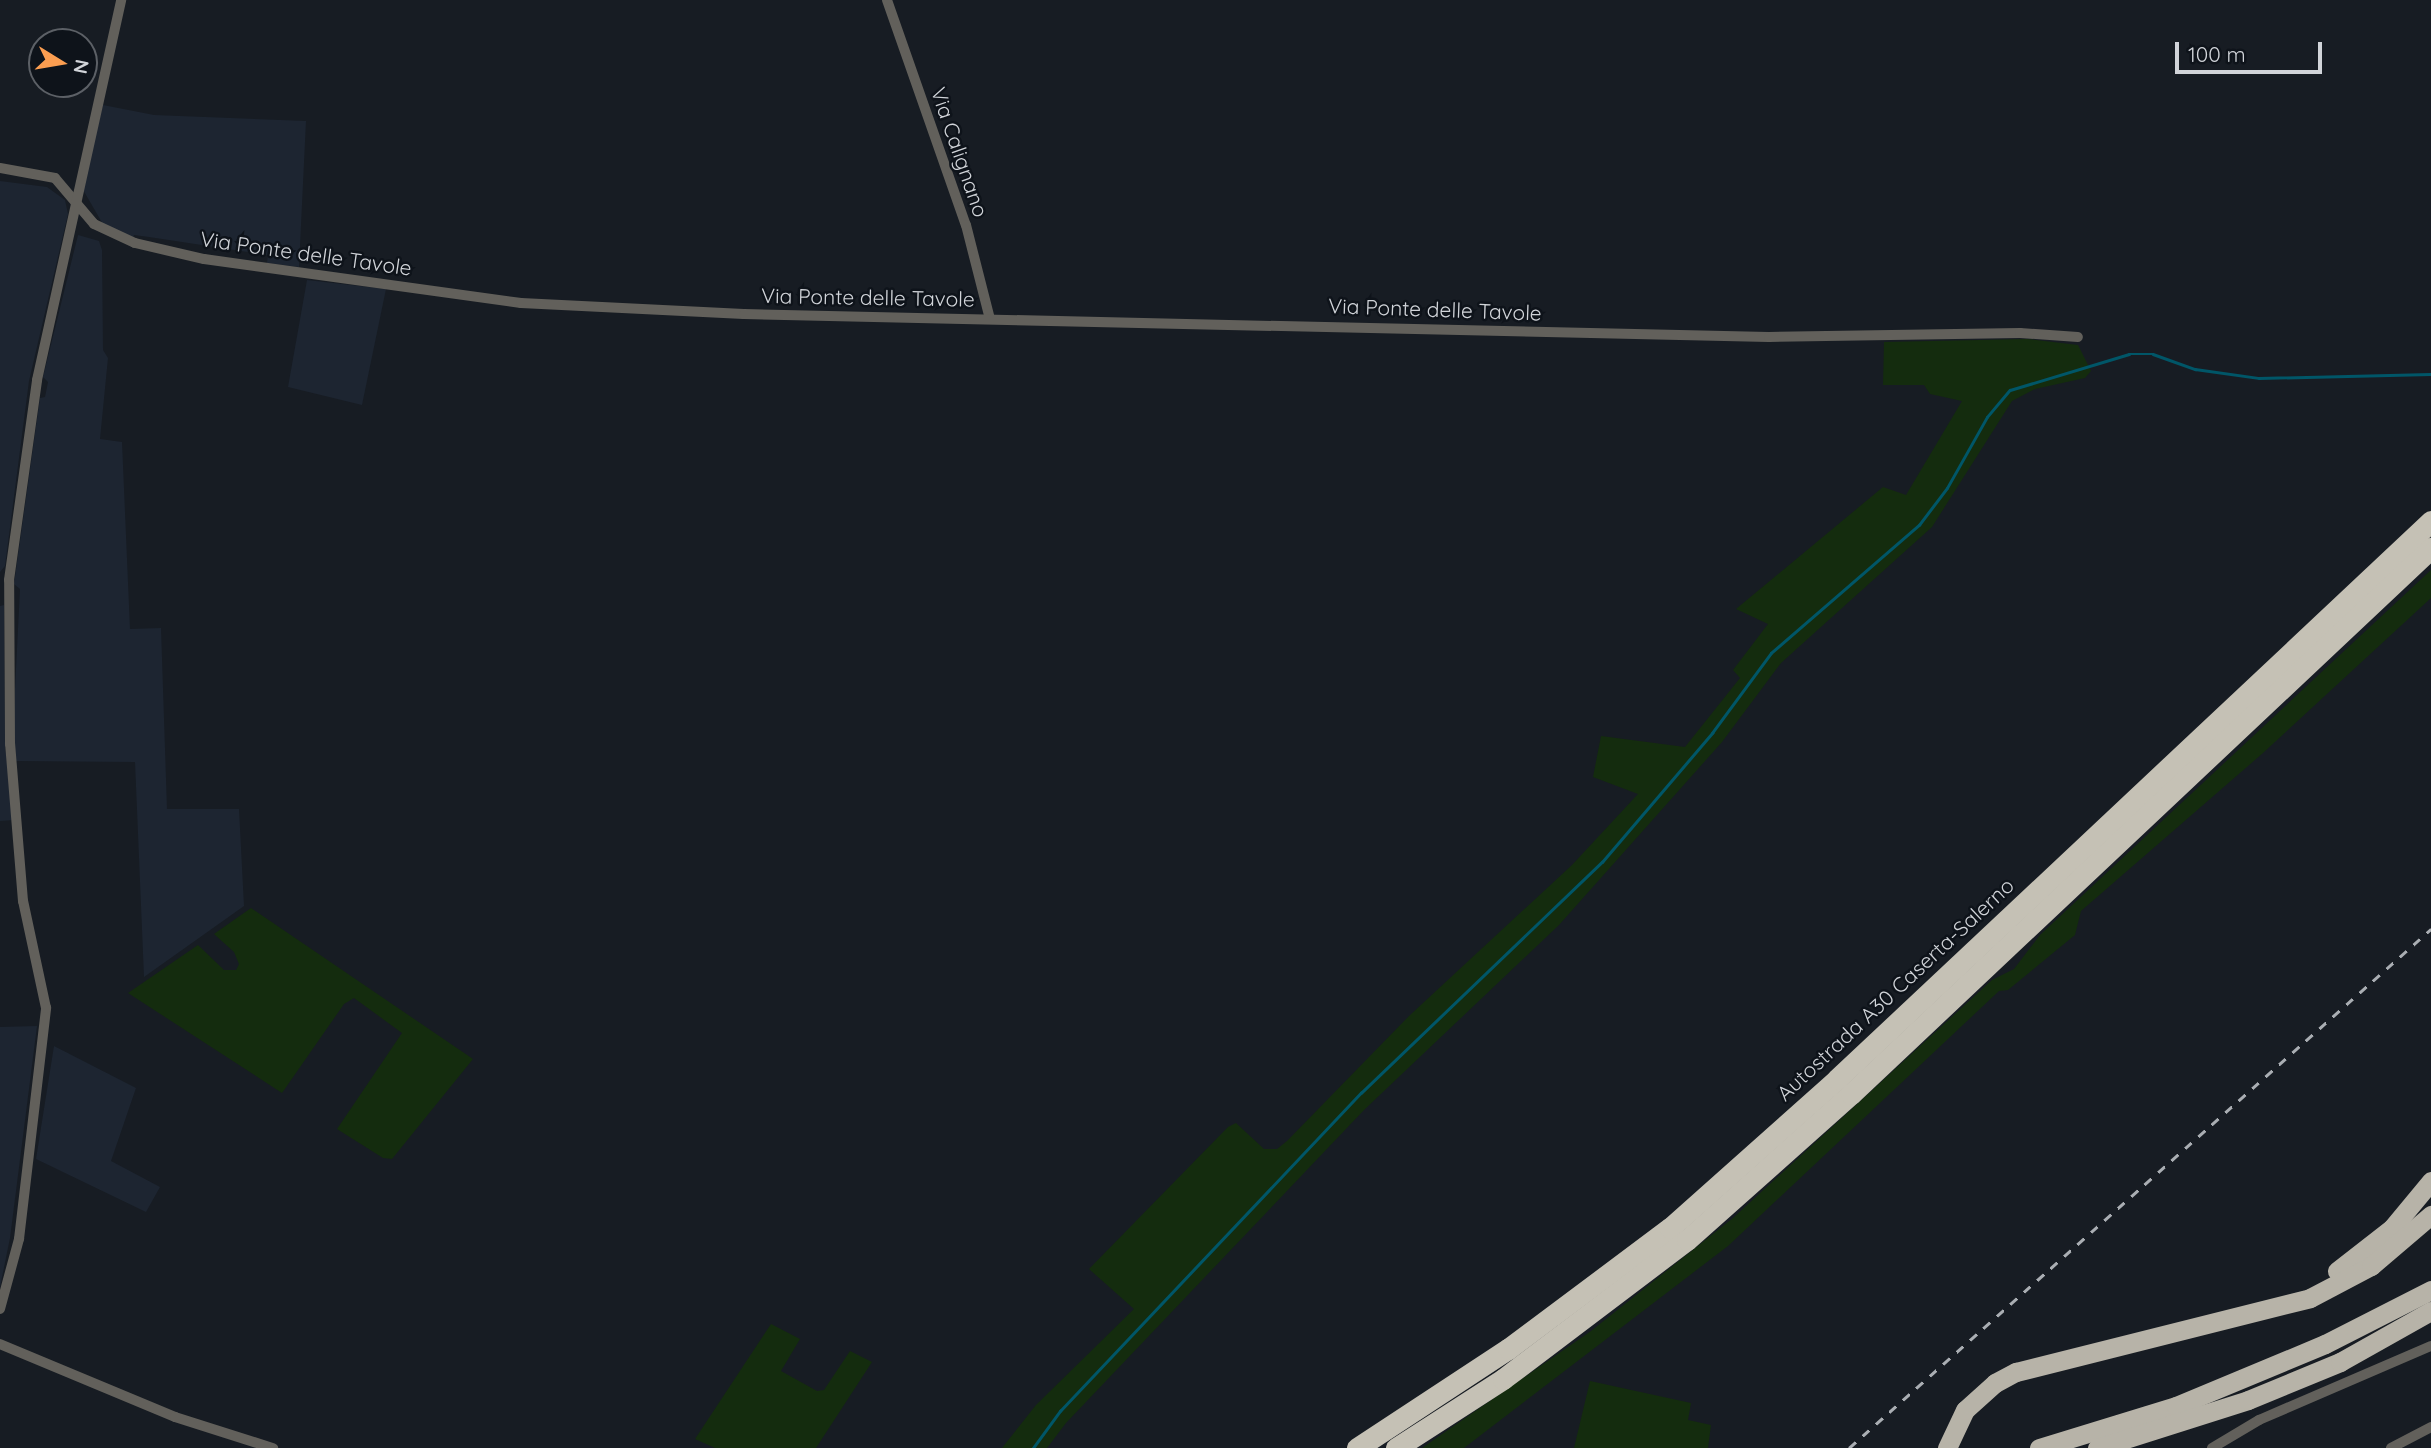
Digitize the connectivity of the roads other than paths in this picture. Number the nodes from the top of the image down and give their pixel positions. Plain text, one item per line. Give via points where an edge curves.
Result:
1 (121, 0) edge
2 (887, 0) edge
3 (0, 169) edge
4 (76, 199) junction
5 (990, 319) junction
6 (2078, 337) dead end
7 (2431, 521) edge
8 (2431, 548) edge
9 (2431, 1181) edge
10 (2431, 1214) edge
11 (2428, 1297) edge
12 (0, 1309) edge
13 (2264, 1310) junction
14 (2431, 1322) edge
15 (0, 1344) edge
16 (2431, 1346) edge
17 (2340, 1362) junction
18 (2431, 1427) edge
19 (273, 1448) edge
20 (1357, 1448) edge
21 (1396, 1448) edge
22 (1947, 1448) edge
23 (2039, 1448) edge
24 (2097, 1448) edge
25 (2211, 1448) edge
26 (2391, 1448) edge

1 - 4 street
2 - 5 street, Via Calignano via 966,225
3 - 4 street, Via Ponte delle Tavole via 55,178
4 - 5 street, Via Ponte delle Tavole via 94,224 135,243 204,259 508,301 744,314
4 - 12 street via 37,380 9,580 10,744 23,901 46,1008 19,1239
5 - 6 street, Via Ponte delle Tavole via 1769,337 2007,332
7 - 20 highway, Autostrada A30 Caserta-Salerno via 1837,1079 1670,1228 1498,1357
8 - 21 highway via 1851,1094 1687,1240 1503,1379
9 - 13 highway via 2370,1249
10 - 13 highway via 2395,1247 2344,1282 2310,1298
11 - 17 highway
11 - 23 highway via 2176,1406
13 - 22 highway via 2016,1372 1995,1383 1965,1410
14 - 17 highway
15 - 19 street via 175,1417
16 - 25 street via 2259,1420
17 - 24 highway via 2223,1409
18 - 26 street

